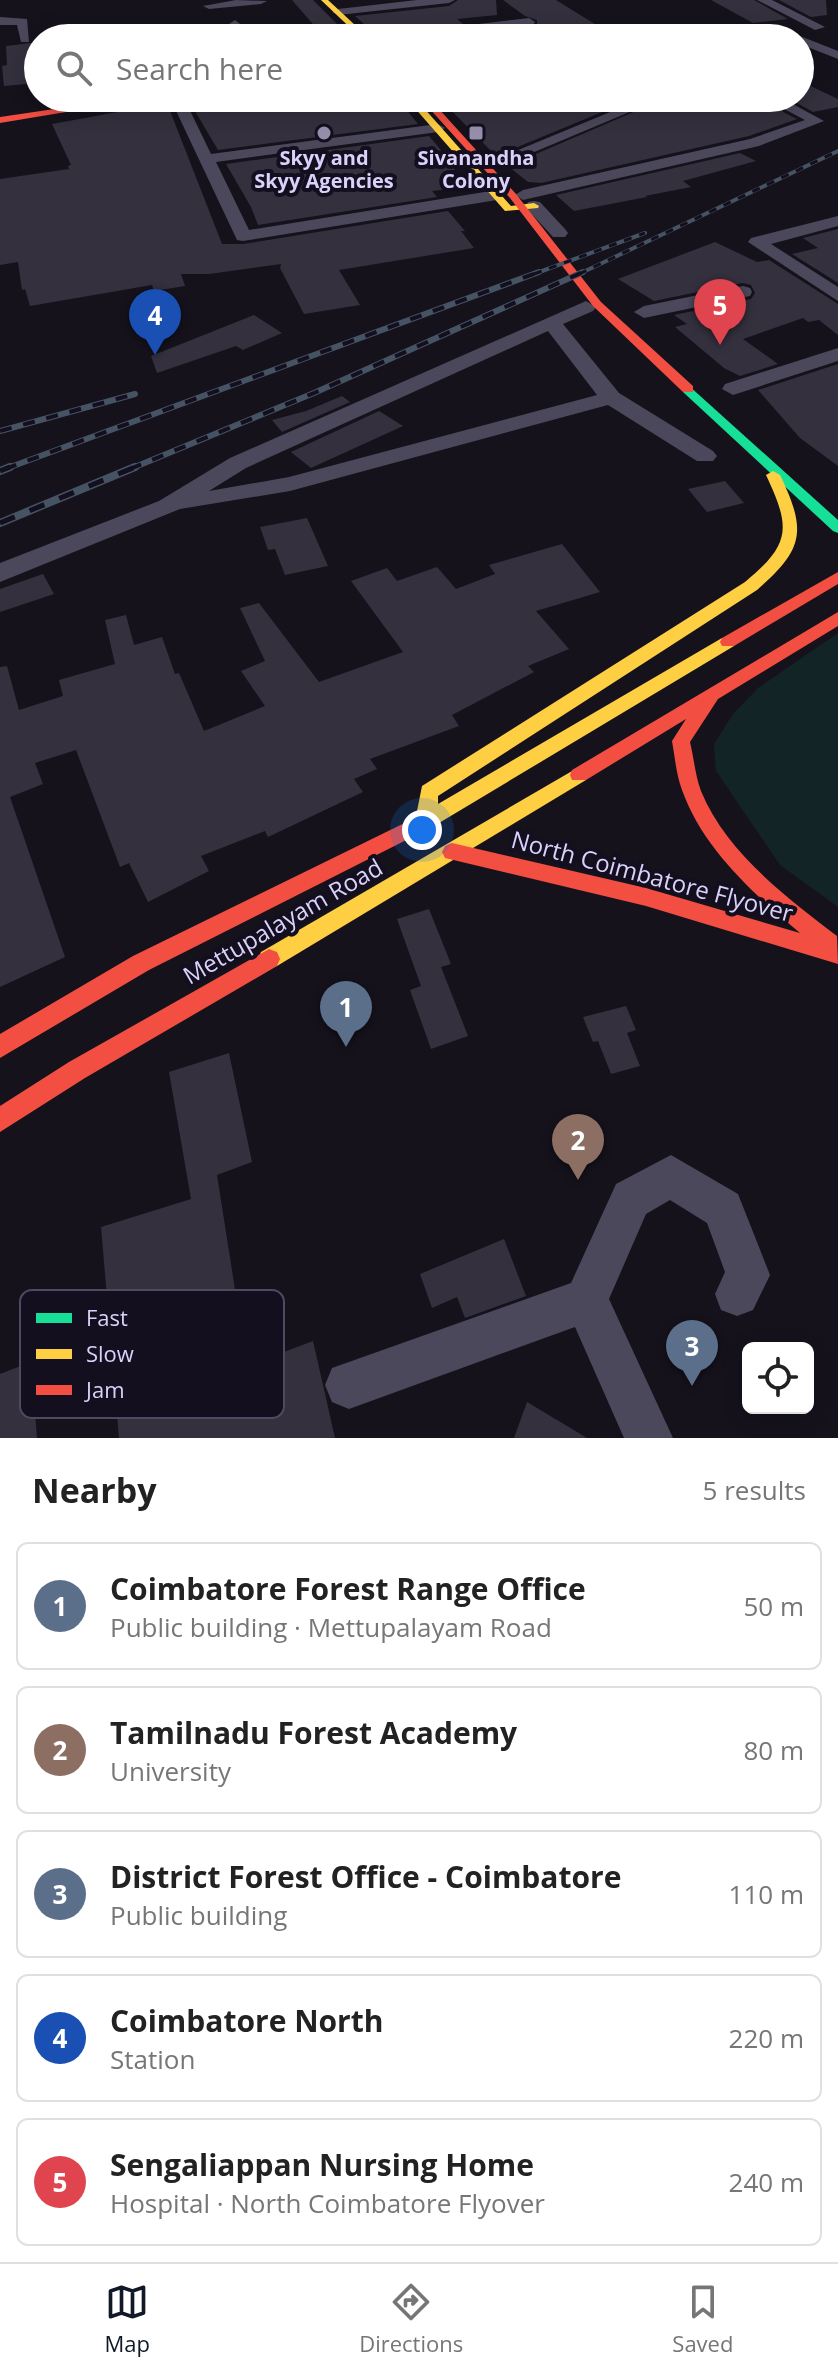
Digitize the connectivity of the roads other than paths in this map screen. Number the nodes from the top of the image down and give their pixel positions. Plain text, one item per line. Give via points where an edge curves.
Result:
1 (449, 0) edge
2 (763, 0) edge
3 (261, 3) edge
4 (406, 5) junction
5 (209, 6) dead end
6 (331, 6) edge
7 (421, 17) dead end
8 (0, 21) edge
9 (529, 22) dead end
10 (350, 24) edge
11 (512, 24) edge
12 (814, 29) edge
13 (24, 31) edge
14 (814, 45) edge
15 (838, 55) edge
16 (46, 112) edge
17 (184, 112) edge
18 (423, 112) edge
19 (437, 112) edge
20 (448, 112) edge
21 (621, 112) edge
22 (806, 112) edge
23 (0, 118) edge
24 (438, 128) junction
25 (207, 159) junction
26 (495, 163) junction
27 (497, 195) junction
28 (528, 200) junction
29 (838, 221) edge
30 (559, 233) dead end
31 (743, 292) dead end
32 (838, 295) edge
33 (583, 296) junction
34 (644, 312) dead end
35 (551, 322) junction
36 (838, 354) edge
37 (733, 389) dead end
38 (611, 398) junction
39 (740, 411) dead end
40 (705, 456) dead end
41 (766, 462) junction
42 (168, 506) junction
43 (838, 528) edge
44 (0, 573) edge
45 (838, 577) edge
46 (838, 618) edge
47 (710, 698) junction
48 (427, 820) junction
49 (452, 852) junction
50 (838, 952) edge
51 (0, 1047) edge
52 (0, 1120) edge
53 (737, 1294) dead end
54 (586, 1300) junction
55 (349, 1385) dead end
56 (649, 1438) edge

1 - 4 street
2 - 12 street via 824,24
3 - 5 street
4 - 6 street
4 - 7 street
6 - 10 main road
8 - 13 street via 23,22
9 - 11 street
14 - 15 street
16 - 23 main road
17 - 25 street
18 - 24 main road
19 - 33 main road via 513,196
20 - 26 main road
21 - 26 street
22 - 28 street via 817,121 754,143
24 - 25 street
24 - 27 main road
25 - 27 street via 243,236
26 - 28 main road
27 - 28 main road via 509,209
28 - 30 street
29 - 32 street via 757,242
31 - 34 street
33 - 35 street
33 - 39 main road via 595,289
33 - 41 main road
35 - 38 street
35 - 42 street via 238,463
36 - 37 street
38 - 40 street
38 - 42 street via 290,484
41 - 43 main road
41 - 48 main road via 792,511 795,529 793,548 778,565 429,792
42 - 44 street
45 - 48 main road, Mettupalayam Road
46 - 47 main road, Mettupalayam Road
47 - 49 main road, Mettupalayam Road
47 - 50 main road, North Coimbatore Flyover via 681,741 694,799 747,871
48 - 51 main road, Mettupalayam Road via 141,963
49 - 50 main road, North Coimbatore Flyover via 557,874
49 - 52 main road, Mettupalayam Road
53 - 54 street via 748,1275 723,1209 671,1176 631,1199
54 - 55 street
54 - 56 street

